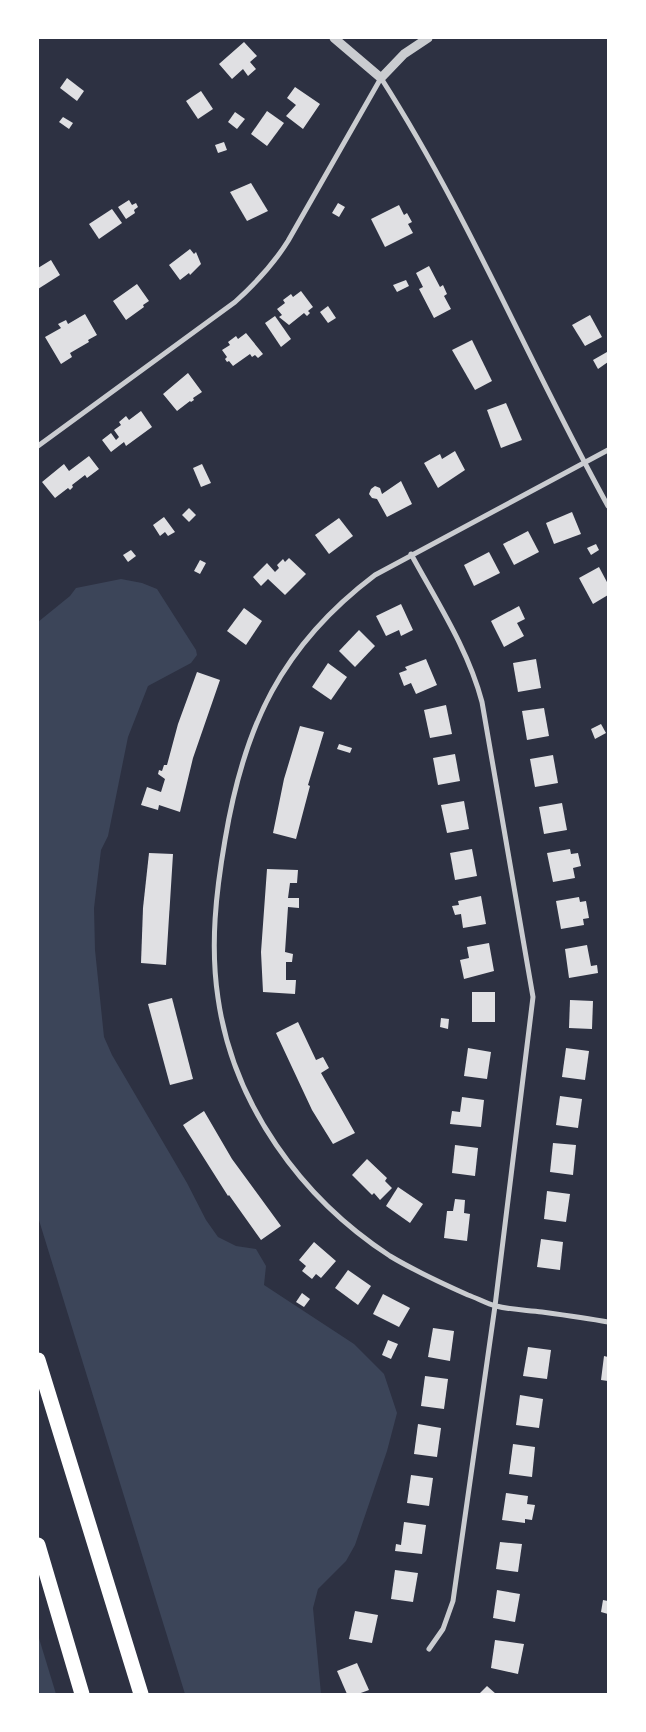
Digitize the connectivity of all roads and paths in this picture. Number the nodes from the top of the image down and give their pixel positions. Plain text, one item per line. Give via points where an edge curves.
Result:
1 (334, 38) edge
2 (428, 38) edge
3 (381, 78) junction
4 (38, 446) edge
5 (608, 450) edge
6 (584, 463) junction
7 (608, 506) edge
8 (411, 554) junction
9 (495, 1306) junction
10 (608, 1322) edge
11 (38, 1360) edge
12 (38, 1545) edge
13 (429, 1649) dead end
14 (82, 1694) edge
15 (141, 1694) edge

1 - 3 street
2 - 3 street via 404,54
3 - 4 street via 288,241 258,282
3 - 6 street via 450,199
5 - 6 street
6 - 7 street
6 - 8 street
8 - 9 street via 476,677 533,998
8 - 9 street via 375,575 328,615 287,665 266,700 240,768 218,882 215,928 218,999 227,1038 251,1101 270,1137 292,1168 342,1220 411,1269
9 - 10 street
9 - 13 street via 453,1601 442,1629
11 - 15 highway
12 - 14 highway

